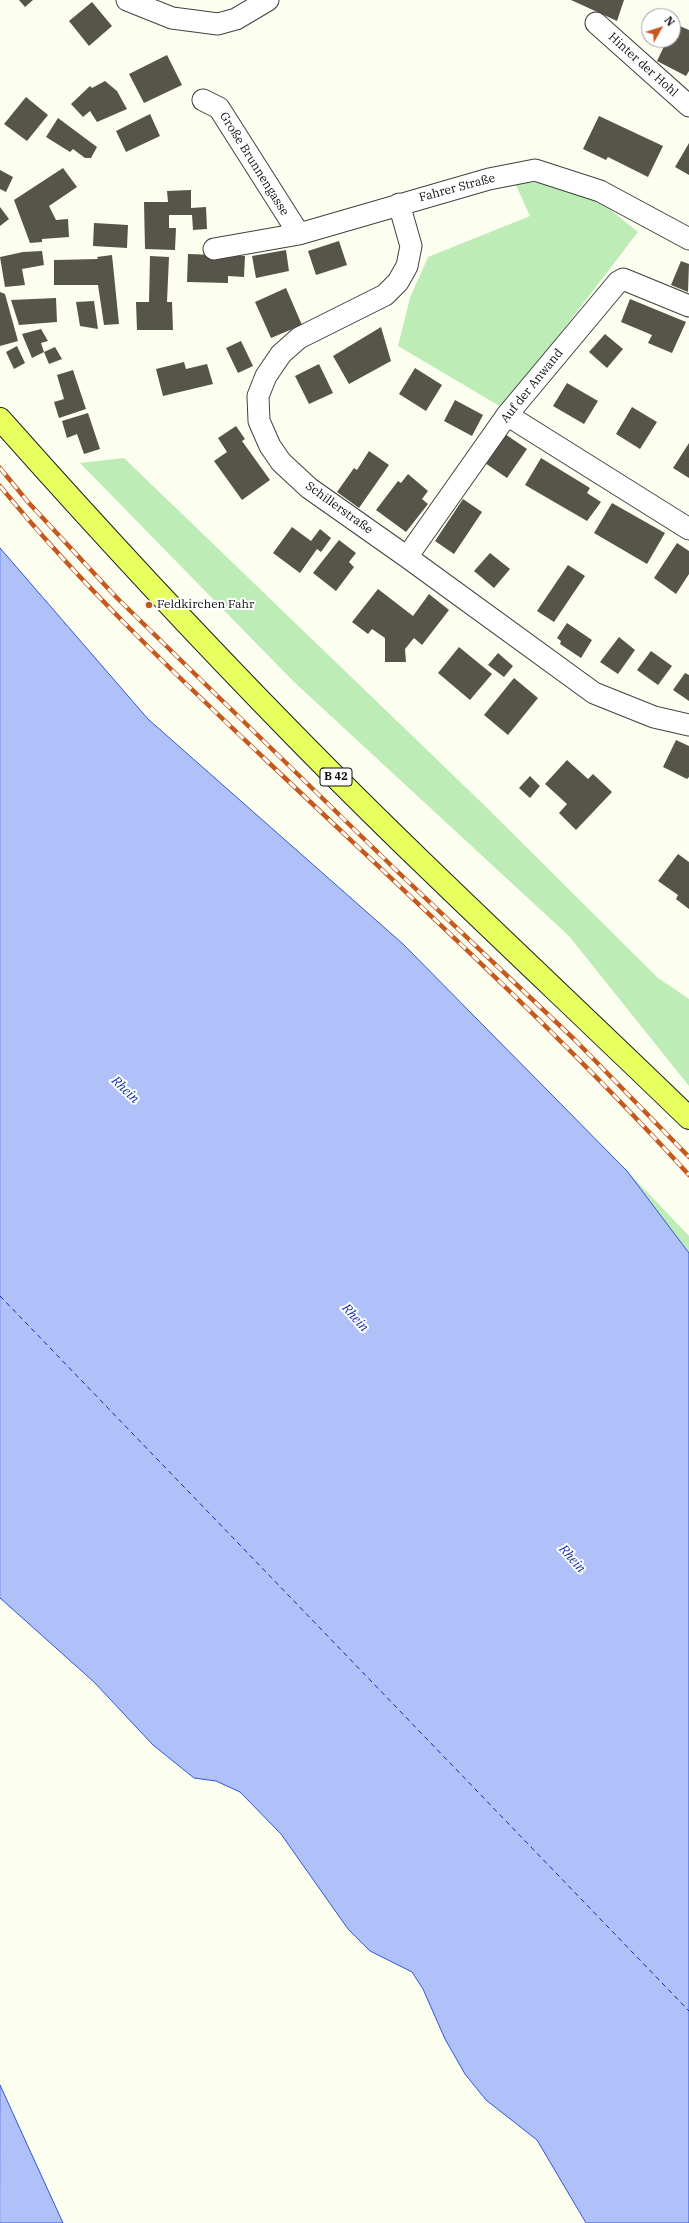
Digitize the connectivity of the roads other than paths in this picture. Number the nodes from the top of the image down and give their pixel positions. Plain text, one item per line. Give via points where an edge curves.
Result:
1 (127, 0) edge
2 (268, 0) edge
3 (596, 23) dead end
4 (203, 100) dead end
5 (689, 106) edge
6 (399, 204) junction
7 (299, 234) junction
8 (689, 239) edge
9 (214, 249) dead end
10 (689, 306) edge
11 (507, 415) junction
12 (0, 419) edge
13 (689, 529) edge
14 (407, 557) junction
15 (689, 725) edge
16 (689, 1118) edge

1 - 2 street via 172,18 218,24 236,19
3 - 5 street, Hinter der Hohl
4 - 7 street, Große Brunnengasse via 219,108
6 - 7 street, Fahrer Straße
6 - 8 street, Fahrer Straße via 489,179 535,170 600,191
6 - 14 street, Schillerstraße via 411,246 407,266 398,282 385,294 299,338 281,354 266,376 258,396 259,421 270,446 281,462 309,488
7 - 9 street, Fahrer Straße
10 - 11 street, Auf der Anwand via 623,279
11 - 13 street
11 - 14 street, Auf der Anwand
12 - 16 main road, B 42 via 104,535 293,734
14 - 15 street, Schillerstraße via 594,693 654,717

